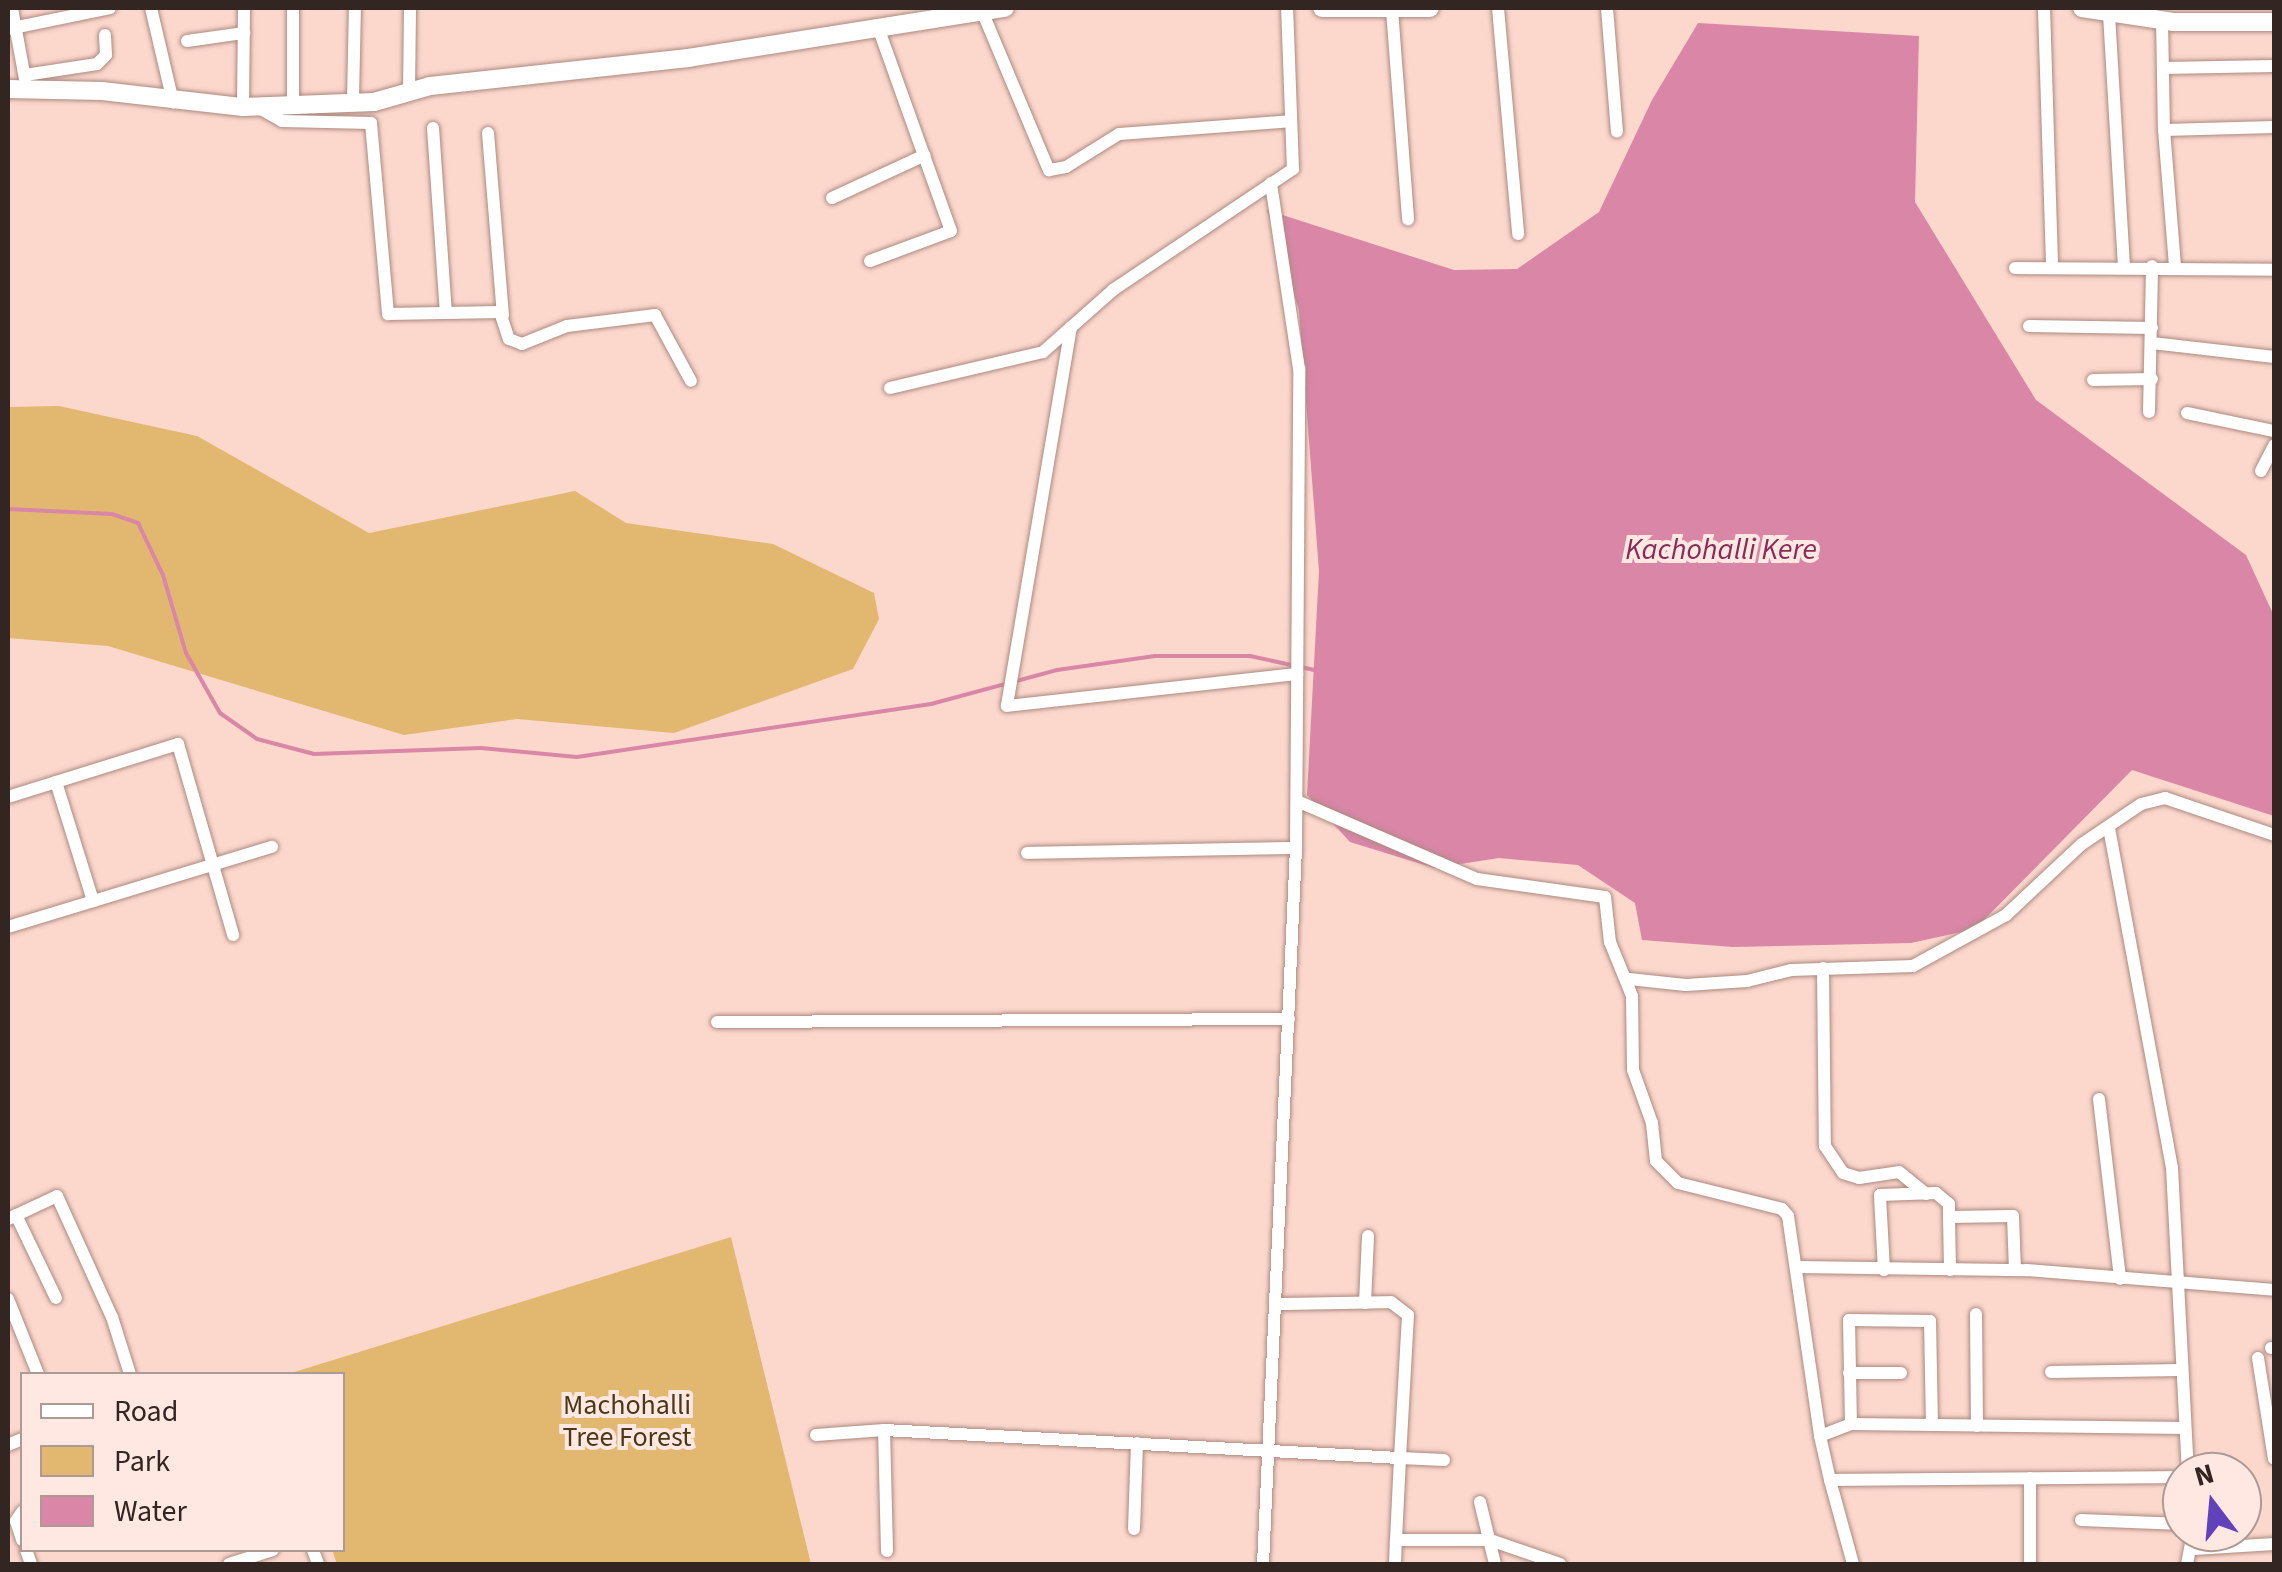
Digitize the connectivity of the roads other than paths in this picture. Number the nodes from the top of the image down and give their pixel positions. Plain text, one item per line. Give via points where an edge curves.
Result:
1 (12, 8) edge
2 (110, 8) edge
3 (150, 8) edge
4 (244, 8) edge
5 (292, 8) edge
6 (355, 8) edge
7 (410, 8) edge
8 (1005, 8) edge
9 (1287, 8) edge
10 (1322, 8) edge
11 (1430, 8) edge
12 (1498, 8) edge
13 (1607, 8) edge
14 (2044, 8) edge
15 (1392, 10) junction
16 (2098, 10) edge
17 (982, 11) junction
18 (2169, 16) edge
19 (2274, 22) edge
20 (878, 27) junction
21 (12, 29) edge
22 (244, 33) junction
23 (105, 35) dead end
24 (187, 41) dead end
25 (2274, 66) edge
26 (2163, 68) junction
27 (19, 85) edge
28 (409, 92) junction
29 (353, 100) junction
30 (173, 103) junction
31 (293, 106) junction
32 (250, 107) junction
33 (1292, 121) junction
34 (2274, 127) edge
35 (433, 128) dead end
36 (2164, 130) junction
37 (1617, 132) dead end
38 (488, 133) dead end
39 (925, 155) junction
40 (1271, 182) junction
41 (832, 198) dead end
42 (1408, 219) dead end
43 (1518, 234) dead end
44 (870, 261) dead end
45 (2124, 266) junction
46 (2152, 266) junction
47 (2175, 266) junction
48 (2052, 267) junction
49 (2015, 268) dead end
50 (2274, 270) edge
51 (446, 312) junction
52 (503, 315) junction
53 (2029, 326) dead end
54 (1071, 328) junction
55 (2152, 336) junction
56 (2274, 356) edge
57 (2152, 379) junction
58 (2093, 380) dead end
59 (691, 381) dead end
60 (890, 388) dead end
61 (2149, 412) dead end
62 (2187, 413) dead end
63 (2274, 431) edge
64 (2274, 445) edge
65 (2261, 470) dead end
66 (1297, 674) junction
67 (56, 782) junction
68 (8, 796) edge
69 (1299, 802) junction
70 (2108, 828) junction
71 (2274, 835) edge
72 (272, 847) dead end
73 (1296, 848) junction
74 (1027, 853) dead end
75 (210, 866) junction
76 (93, 901) junction
77 (8, 927) edge
78 (233, 936) dead end
79 (1823, 968) junction
80 (1629, 979) junction
81 (1288, 1019) junction
82 (717, 1022) dead end
83 (2099, 1099) dead end
84 (1926, 1194) junction
85 (1949, 1216) junction
86 (12, 1217) edge
87 (1368, 1236) dead end
88 (1798, 1268) junction
89 (1884, 1270) junction
90 (1950, 1270) junction
91 (2016, 1270) junction
92 (2120, 1280) junction
93 (2179, 1280) junction
94 (2274, 1290) edge
95 (56, 1298) dead end
96 (8, 1299) edge
97 (1365, 1303) junction
98 (1276, 1304) junction
99 (1976, 1314) dead end
100 (2258, 1358) dead end
101 (2181, 1370) junction
102 (37, 1372) edge
103 (129, 1372) edge
104 (2052, 1372) dead end
105 (1849, 1373) junction
106 (1901, 1373) dead end
107 (2270, 1391) edge
108 (1851, 1424) junction
109 (1932, 1425) junction
110 (1977, 1426) junction
111 (2185, 1428) junction
112 (884, 1430) junction
113 (816, 1435) dead end
114 (1820, 1436) junction
115 (1137, 1443) junction
116 (1268, 1450) junction
117 (2187, 1452) edge
118 (1400, 1458) junction
119 (2274, 1459) edge
120 (1444, 1460) dead end
121 (2162, 1476) edge
122 (2030, 1478) junction
123 (1830, 1480) junction
124 (1480, 1502) dead end
125 (2080, 1520) dead end
126 (2162, 1523) edge
127 (1134, 1528) dead end
128 (1396, 1540) junction
129 (1490, 1540) junction
130 (887, 1550) dead end
131 (267, 1552) edge
132 (228, 1564) edge
133 (1263, 1564) edge
134 (1395, 1564) edge
135 (1494, 1564) edge
136 (1560, 1564) edge
137 (1852, 1564) edge
138 (2030, 1564) edge

1 - 21 street
2 - 21 street
3 - 30 street
4 - 22 street
5 - 31 street
6 - 29 street
7 - 28 street
8 - 17 street
9 - 33 street
10 - 15 street
11 - 15 street
12 - 43 street
13 - 37 street
14 - 48 street
15 - 42 street
16 - 18 street
16 - 45 street
17 - 20 street
17 - 33 street via 1050,170 1119,134
18 - 19 street
18 - 26 street
20 - 28 street
20 - 39 street
21 - 27 street
22 - 24 street
22 - 32 street
23 - 27 street via 106,56 97,64
25 - 26 street
26 - 36 street
27 - 30 street
28 - 29 street
29 - 31 street
30 - 32 street
31 - 32 street
32 - 51 street via 282,122 371,123 388,314
33 - 40 street via 1293,168
34 - 36 street
35 - 51 street
36 - 47 street
38 - 52 street
39 - 41 street
39 - 44 street via 951,231
40 - 54 street via 1113,290
40 - 66 street via 1300,369
45 - 46 street
45 - 48 street
46 - 47 street
46 - 55 street
47 - 50 street
48 - 49 street
51 - 52 street
52 - 59 street via 509,339 522,344 568,326 655,315
53 - 55 street
54 - 60 street via 1043,352
54 - 66 street via 1007,706
55 - 56 street
55 - 57 street
57 - 58 street
57 - 61 street
62 - 63 street
64 - 65 street
66 - 69 street
67 - 68 street
67 - 75 street via 178,744
67 - 76 street
69 - 73 street
69 - 80 street via 1477,879 1606,897 1610,942
70 - 71 street via 2141,804 2166,798
70 - 79 street via 2006,914 1928,959 1913,966
70 - 93 street via 2155,1051
72 - 75 street
73 - 74 street
73 - 81 street
75 - 76 street
75 - 78 street
76 - 77 street
79 - 80 street via 1747,982
79 - 84 street via 1825,1146 1844,1173 1859,1178 1900,1172
80 - 88 street via 1633,1070 1656,1161 1688,1187 1782,1209
81 - 82 street
81 - 98 street
83 - 92 street
84 - 85 street via 1944,1196
84 - 89 street via 1880,1196
85 - 90 street
85 - 91 street via 2013,1210
86 - 95 street
86 - 103 street via 58,1196
87 - 97 street
88 - 89 street
88 - 114 street
89 - 90 street
90 - 91 street
91 - 92 street
92 - 93 street
93 - 94 street
93 - 101 street
96 - 102 street
97 - 98 street
97 - 118 street via 1391,1302 1408,1315
98 - 116 street
99 - 110 street
100 - 107 street
101 - 104 street
101 - 111 street
105 - 106 street
105 - 108 street
105 - 109 street via 1849,1320 1930,1320
107 - 119 street
108 - 109 street
108 - 114 street
109 - 110 street
110 - 111 street
111 - 117 street
112 - 113 street
112 - 115 street
112 - 130 street
114 - 123 street
115 - 116 street
115 - 127 street
116 - 118 street
116 - 133 street
118 - 120 street
118 - 128 street
121 - 122 street
122 - 123 street
122 - 138 street
123 - 137 street
124 - 129 street
125 - 126 street
128 - 129 street
128 - 134 street
129 - 135 street
129 - 136 street
131 - 132 street

